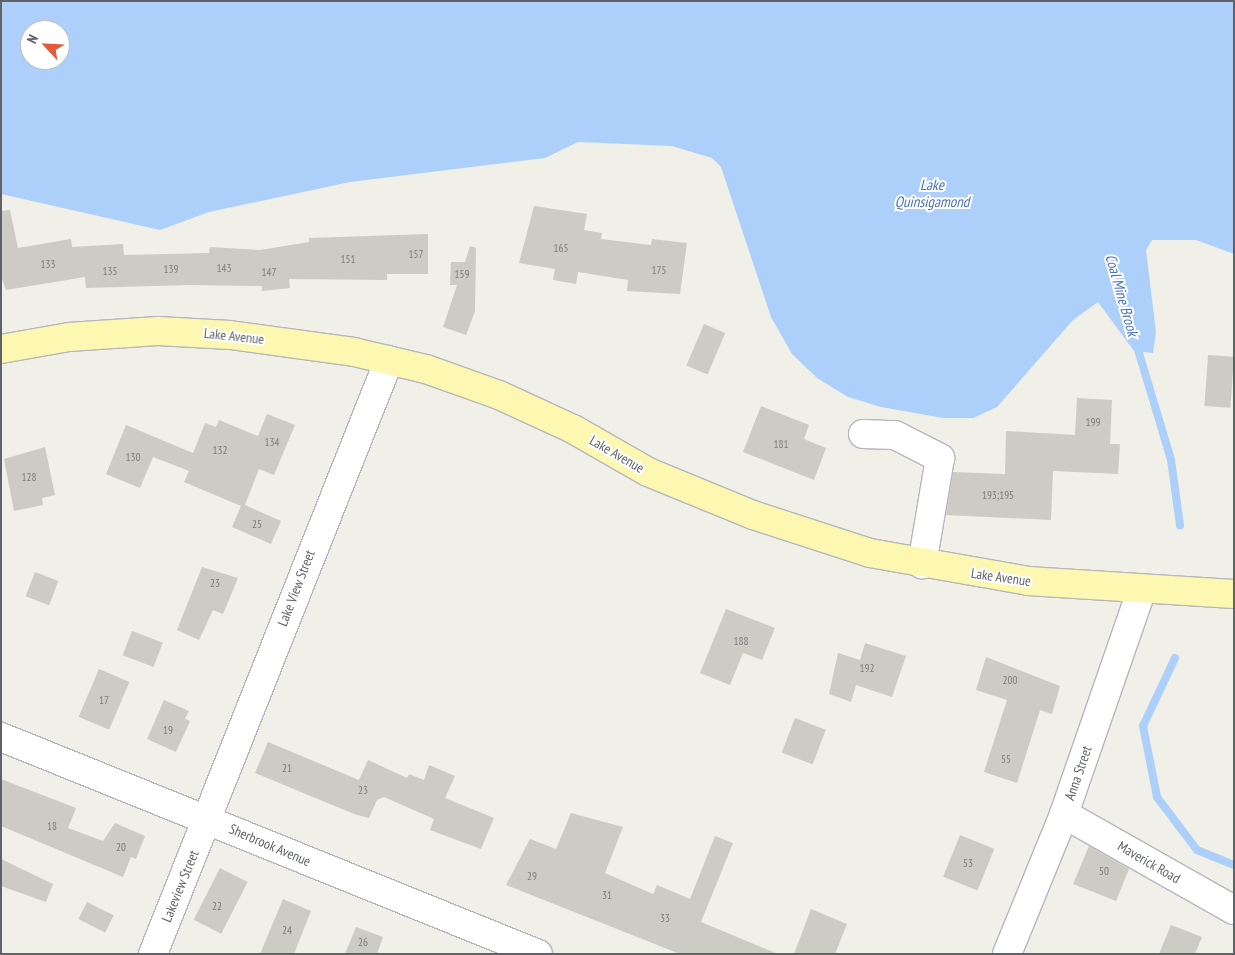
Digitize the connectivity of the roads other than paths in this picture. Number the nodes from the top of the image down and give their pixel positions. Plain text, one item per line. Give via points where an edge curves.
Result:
1 (1, 349) edge
2 (389, 360) junction
3 (863, 434) dead end
4 (922, 564) junction
5 (1142, 589) junction
6 (1234, 594) edge
7 (1, 737) edge
8 (1064, 814) junction
9 (207, 818) junction
10 (1234, 910) edge
11 (153, 954) edge
12 (538, 954) edge
13 (1007, 954) edge

1 - 2 main road, Lake Avenue via 96,334 194,332 307,344
2 - 4 main road, Lake Avenue via 516,402 648,472 753,515
2 - 9 street, Lake View Street
3 - 4 street via 895,435 940,458
4 - 5 main road, Lake Avenue via 1028,581
5 - 6 main road, Lake Avenue
5 - 8 street, Anna Street
7 - 9 street, Sherbrook Avenue
8 - 10 street, Maverick Road
8 - 13 street, Anna Street
9 - 11 street, Lakeview Street
9 - 12 street, Sherbrook Avenue

